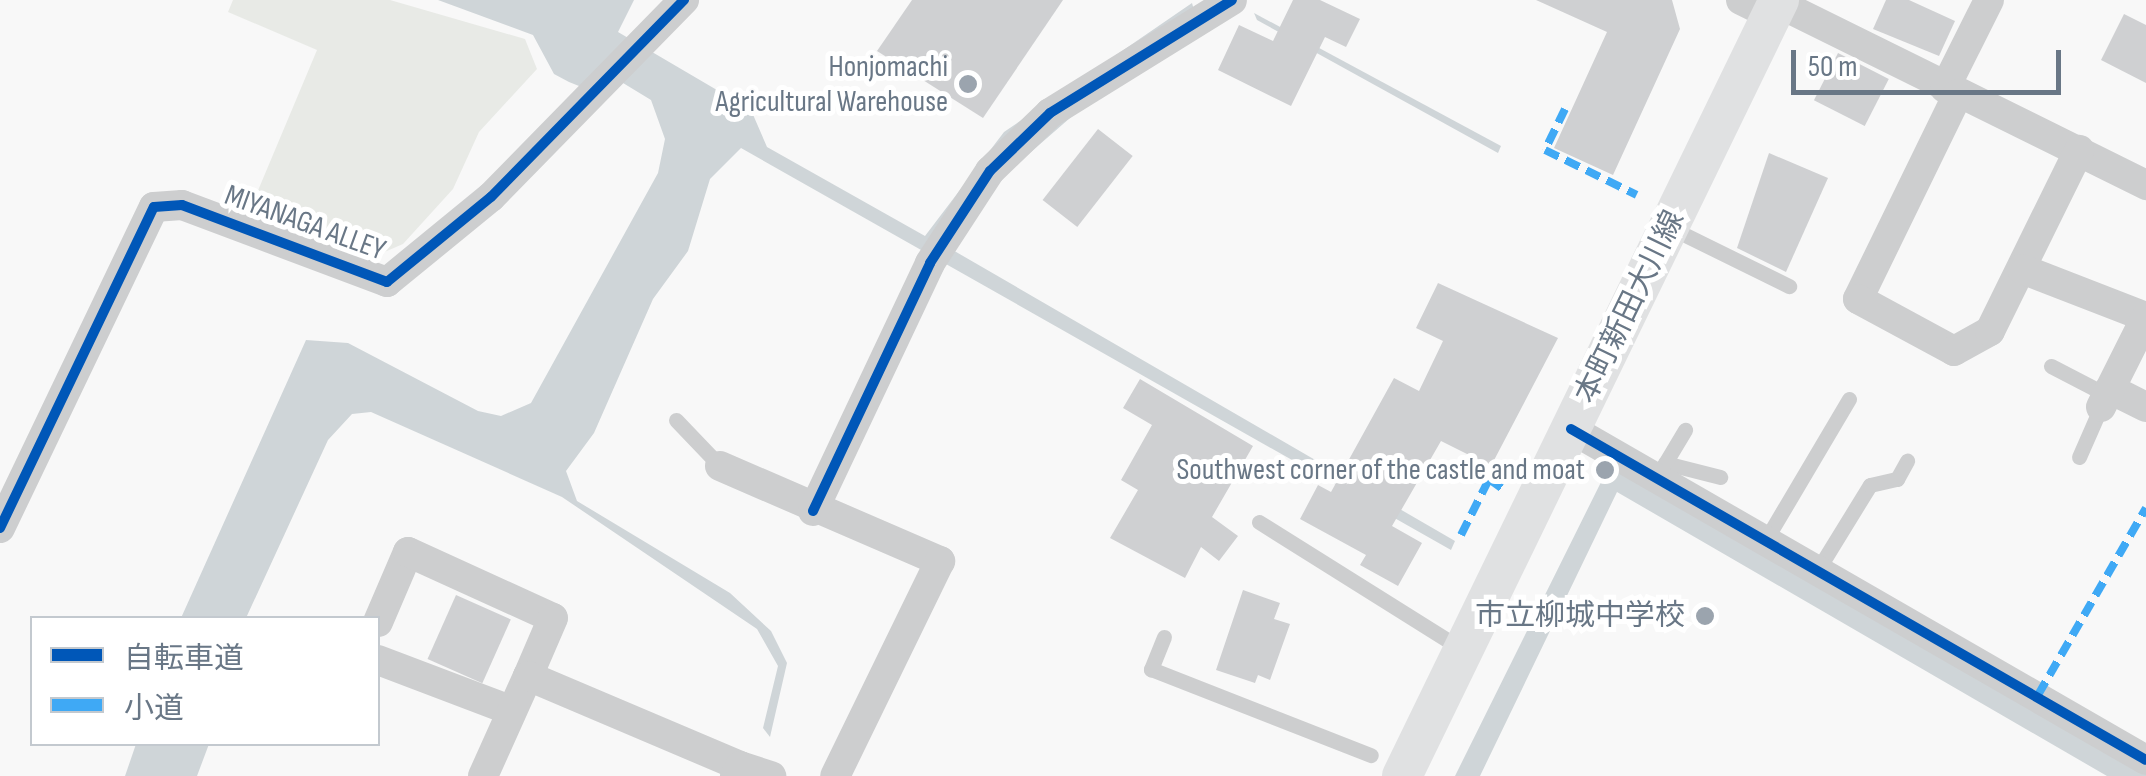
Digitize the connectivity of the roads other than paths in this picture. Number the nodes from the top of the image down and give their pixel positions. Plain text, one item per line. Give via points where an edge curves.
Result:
1 (684, 0) edge
2 (1232, 0) edge
3 (1989, 0) edge
4 (1768, 5) edge
5 (1952, 91) junction
6 (2078, 150) junction
7 (2146, 184) edge
8 (1669, 228) junction
9 (2022, 268) junction
10 (1789, 286) dead end
11 (2146, 317) edge
12 (2050, 366) dead end
13 (2106, 397) junction
14 (1848, 399) dead end
15 (2146, 407) edge
16 (676, 420) dead end
17 (1571, 429) junction
18 (1685, 430) dead end
19 (2078, 457) dead end
20 (1907, 461) dead end
21 (720, 466) joint
22 (1661, 471) junction
23 (1720, 477) dead end
24 (813, 510) junction
25 (1259, 522) dead end
26 (0, 528) edge
27 (1765, 541) junction
28 (1817, 571) junction
29 (380, 617) edge
30 (1164, 637) dead end
31 (1464, 650) junction
32 (380, 661) edge
33 (528, 676) junction
34 (512, 711) junction
35 (2146, 760) edge
36 (1387, 765) edge
37 (738, 771) edge
38 (483, 776) edge
39 (771, 776) edge
40 (835, 776) edge

1 - 26 street, MIYANAGA ALLEY via 491,196 387,282 182,205 154,207
2 - 24 street via 1050,113 990,170 930,263
3 - 5 street
4 - 5 street
4 - 8 main road, 本町新田大川線
5 - 6 street
5 - 9 street via 1858,299 1954,351 1990,331
6 - 7 street
6 - 9 street
8 - 10 lane
8 - 17 main road, 本町新田大川線
9 - 11 street
11 - 13 street
12 - 13 lane
13 - 15 street
13 - 19 lane
14 - 27 lane
16 - 21 lane
17 - 22 street
17 - 31 main road, 本町新田大川線
18 - 22 lane
20 - 28 lane via 1896,479 1870,485
21 - 24 street
22 - 23 lane
22 - 27 street
24 - 40 street via 940,561
25 - 31 lane
27 - 28 street
28 - 35 street
29 - 33 street via 408,552 553,618
30 - 36 lane via 1151,668
31 - 36 main road, 本町新田大川線
32 - 34 street
33 - 34 street
33 - 37 street
34 - 38 street
37 - 39 street

